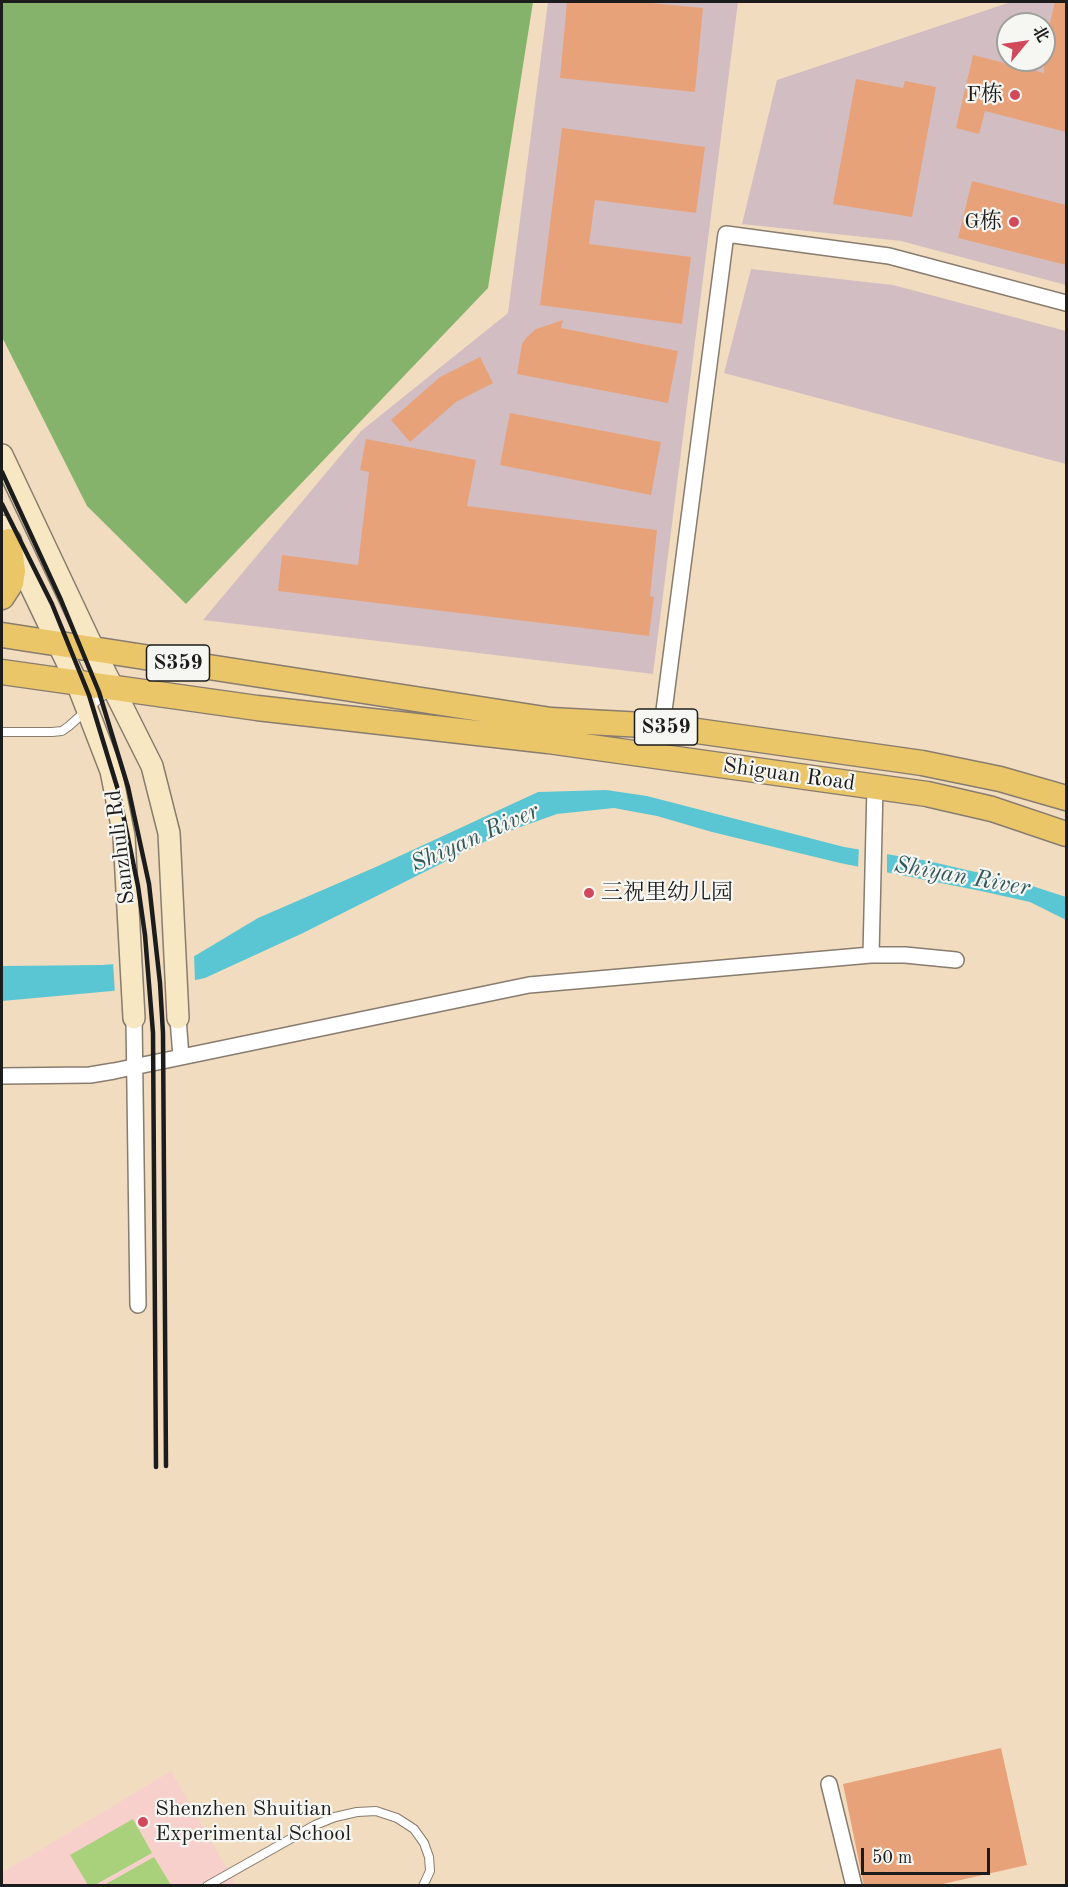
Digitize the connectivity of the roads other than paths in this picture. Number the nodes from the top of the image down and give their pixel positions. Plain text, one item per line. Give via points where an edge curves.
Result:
1 (1066, 303) edge
2 (2, 455) edge
3 (5, 533) edge
4 (2, 597) edge
5 (2, 635) edge
6 (60, 645) junction
7 (94, 650) junction
8 (2, 672) edge
9 (77, 683) junction
10 (112, 688) junction
11 (88, 709) junction
12 (662, 726) junction
13 (2, 732) edge
14 (875, 787) junction
15 (1066, 798) edge
16 (1066, 834) edge
17 (872, 955) junction
18 (956, 960) dead end
19 (178, 1009) joint
20 (134, 1012) joint
21 (181, 1057) junction
22 (135, 1066) junction
23 (2, 1076) edge
24 (138, 1305) dead end
25 (829, 1784) dead end
26 (207, 1886) edge
27 (423, 1886) edge
28 (854, 1886) edge

1 - 12 street via 889,256 726,234
2 - 7 street, Sanzhuli Rd
3 - 4 main road via 13,571
3 - 6 street, Sanzhuli Rd
5 - 6 main road, S359
6 - 7 main road, S359
6 - 9 street, Sanzhuli Rd
7 - 10 street, Sanzhuli Rd
7 - 12 main road, S359 via 551,720
8 - 9 main road, S359
9 - 10 main road, S359
9 - 11 street, Sanzhuli Rd
10 - 11 lane
10 - 14 main road, Shiguan Road / S359 via 548,741
10 - 19 street, Sanzhuli Rd via 152,766 170,833
11 - 13 lane via 62,730
11 - 20 street, Sanzhuli Rd via 108,758 124,836
12 - 15 main road, Shiguan Road / S359 via 922,763
14 - 16 main road, Shiguan Road via 992,809
14 - 17 street
17 - 18 street
17 - 21 street via 529,985
19 - 21 street
20 - 22 street
21 - 22 street
22 - 23 street via 90,1075
22 - 24 street
25 - 28 street
26 - 27 lane via 315,1825 335,1817 376,1811 414,1829 424,1844 430,1871

